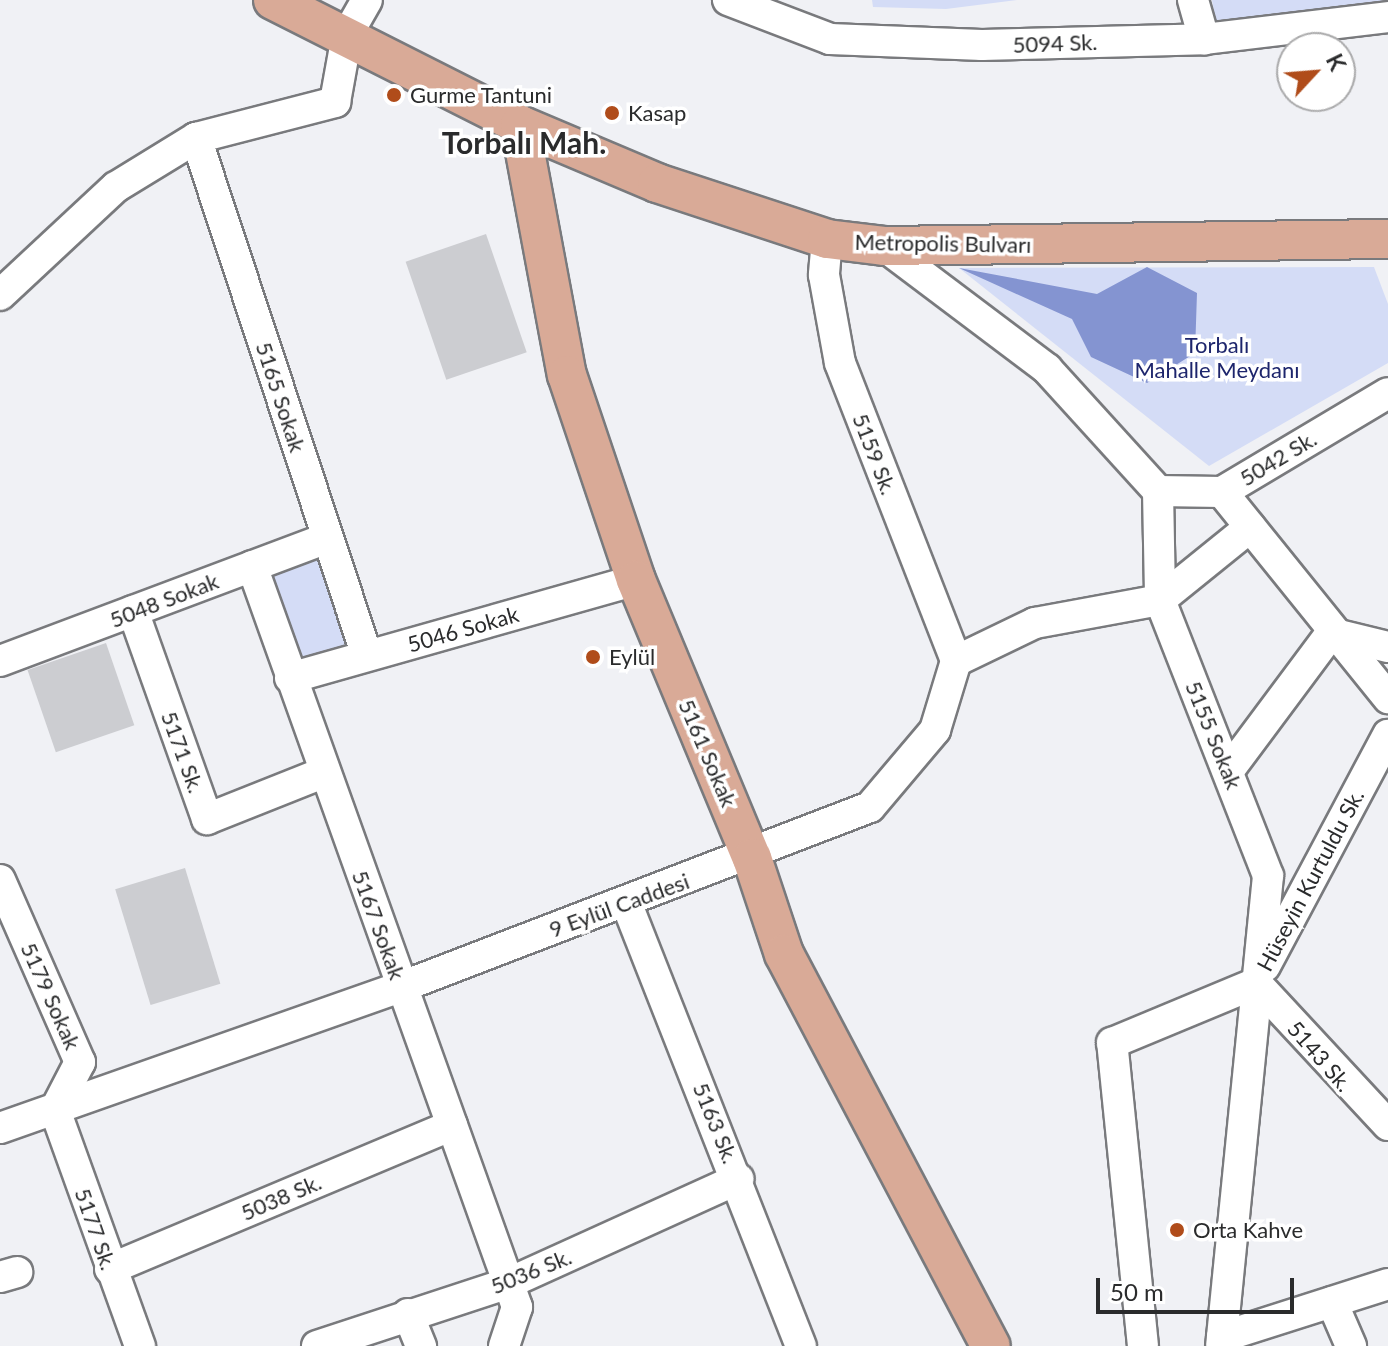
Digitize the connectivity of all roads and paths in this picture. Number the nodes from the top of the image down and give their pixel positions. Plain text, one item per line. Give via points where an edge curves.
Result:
1 (273, 0) edge
2 (367, 0) edge
3 (728, 0) edge
4 (1193, 0) edge
5 (1388, 17) edge
6 (347, 35) junction
7 (1204, 39) junction
8 (520, 125) junction
9 (196, 138) junction
10 (827, 239) junction
11 (1388, 239) edge
12 (884, 246) junction
13 (1, 293) edge
14 (1388, 393) edge
15 (1158, 491) junction
16 (1222, 492) junction
17 (1250, 527) junction
18 (327, 538) junction
19 (252, 566) junction
20 (636, 580) junction
21 (1160, 600) junction
22 (133, 611) junction
23 (1331, 633) junction
24 (1388, 647) edge
25 (367, 656) junction
26 (0, 661) edge
27 (956, 661) junction
28 (290, 678) junction
29 (1388, 698) edge
30 (1388, 735) edge
31 (1229, 770) junction
32 (325, 772) junction
33 (752, 858) junction
34 (0, 880) edge
35 (626, 902) junction
36 (1256, 983) junction
37 (401, 987) junction
38 (55, 1110) junction
39 (1382, 1122) edge
40 (452, 1125) junction
41 (0, 1128) edge
42 (1388, 1149) edge
43 (738, 1179) junction
44 (110, 1269) junction
45 (509, 1283) junction
46 (1388, 1284) edge
47 (1332, 1302) junction
48 (408, 1314) junction
49 (1221, 1342) edge
50 (140, 1346) edge
51 (317, 1346) edge
52 (421, 1346) edge
53 (504, 1346) edge
54 (801, 1346) edge
55 (991, 1346) edge
56 (1143, 1346) edge
57 (1351, 1346) edge

1 - 6 main road, Metropolis Bulvarı
2 - 6 street
3 - 7 street, 5094 Sk. via 830,39 982,45
4 - 7 street
5 - 7 street, 5094 Sk.
6 - 8 main road, Metropolis Bulvarı
6 - 9 street via 335,102
8 - 10 main road, Metropolis Bulvarı via 657,183
8 - 20 main road, 5161 Sokak via 567,375
9 - 13 street via 116,187
9 - 18 street, 5165 Sokak
10 - 12 main road, Metropolis Bulvarı
10 - 27 street, 5159 Sk. via 824,275 840,363
11 - 12 main road, Metropolis Bulvarı
12 - 15 street via 1047,369
14 - 16 street, 5042 Sk.
15 - 16 street, 5042 Sk.
15 - 21 street, 5155 Sokak
16 - 17 street
17 - 21 street
17 - 23 street
18 - 19 street, 5048 Sokak
18 - 25 street, 5165 Sokak
19 - 22 street, 5048 Sokak
19 - 28 street, 5167 Sokak
20 - 25 street, 5046 Sokak
20 - 33 main road, 5161 Sokak
21 - 27 street via 1035,623
21 - 31 street, 5155 Sokak
22 - 26 street, 5048 Sokak
22 - 32 street, 5171 Sk. via 207,819
23 - 24 street
23 - 29 street
23 - 31 street
25 - 28 street, 5046 Sokak
27 - 33 street, 9 Eylül Caddesi via 935,730 870,807
28 - 32 street, 5167 Sokak
30 - 36 street, Hüseyin Kurtuldu Sk.
31 - 36 street, 5155 Sokak via 1268,876
32 - 37 street, 5167 Sokak
33 - 35 street, 9 Eylül Caddesi
33 - 55 main road, 5161 Sokak via 784,954
34 - 38 street, 5179 Sokak via 80,1062
35 - 37 street, 9 Eylül Caddesi
35 - 43 street, 5163 Sk.
36 - 39 street, 5143 Sk.
36 - 49 street, 5155 Sokak
36 - 56 street via 1112,1043
37 - 38 street, 9 Eylül Caddesi
37 - 40 street, 5167 Sokak
38 - 41 street, 9 Eylül Caddesi
38 - 44 street, 5177 Sk.
39 - 42 street, 5143 Sk.
40 - 44 street, 5038 Sk.
40 - 45 street, 5167 Sokak
43 - 45 street, 5036 Sk.
43 - 54 street, 5163 Sk.
44 - 50 street, 5177 Sk.
45 - 48 street, 5036 Sk.
45 - 53 street, 5167 Sokak via 516,1321
46 - 47 street
47 - 49 street
47 - 57 street
48 - 51 street, 5036 Sk.
48 - 52 street

